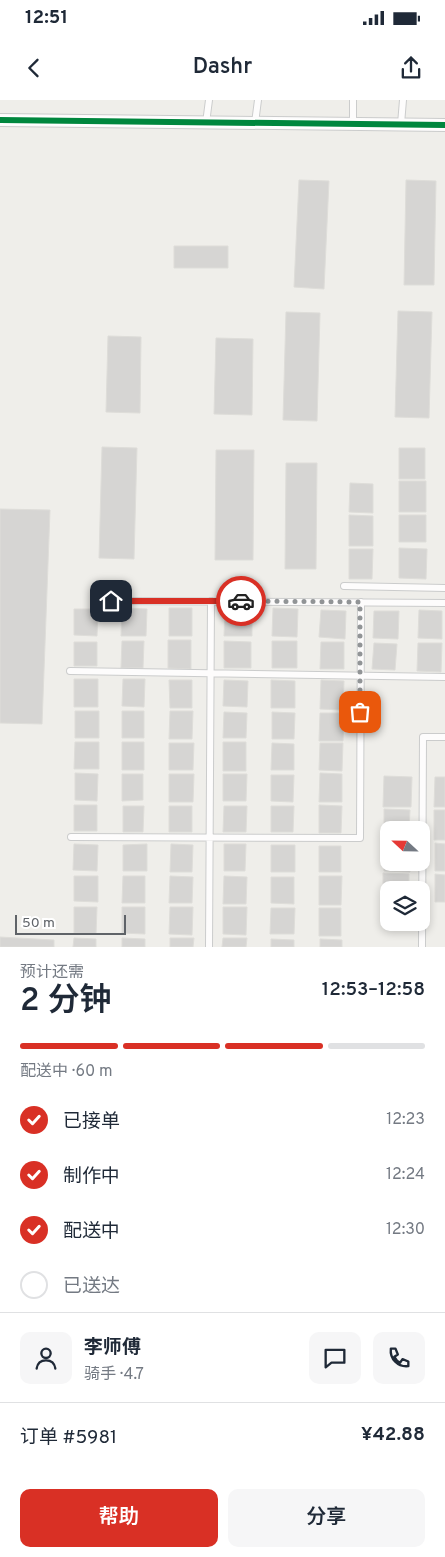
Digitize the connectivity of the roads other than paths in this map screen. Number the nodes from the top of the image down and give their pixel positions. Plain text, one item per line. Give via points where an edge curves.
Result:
1 (209, 100) edge
2 (258, 100) edge
3 (353, 100) edge
4 (403, 100) edge
5 (0, 120) edge
6 (206, 122) junction
7 (256, 123) junction
8 (353, 124) junction
9 (401, 124) junction
10 (445, 125) edge
11 (344, 586) dead end
12 (445, 588) edge
13 (211, 600) junction
14 (111, 601) dead end
15 (360, 602) junction
16 (445, 604) edge
17 (70, 671) dead end
18 (211, 673) junction
19 (360, 675) junction
20 (445, 677) edge
21 (445, 737) edge
22 (71, 837) dead end
23 (210, 838) junction
24 (209, 947) edge
25 (422, 947) edge

1 - 6 lane
2 - 7 lane
3 - 8 lane
4 - 9 lane
5 - 6 street
6 - 7 street
7 - 8 street
8 - 9 street
9 - 10 street
11 - 12 lane
13 - 14 lane
13 - 15 lane
13 - 18 lane
15 - 16 lane
15 - 19 lane
17 - 18 lane
18 - 19 lane
18 - 23 lane
19 - 20 lane
19 - 23 lane via 360,838
21 - 25 lane via 423,737
22 - 23 lane
23 - 24 lane

